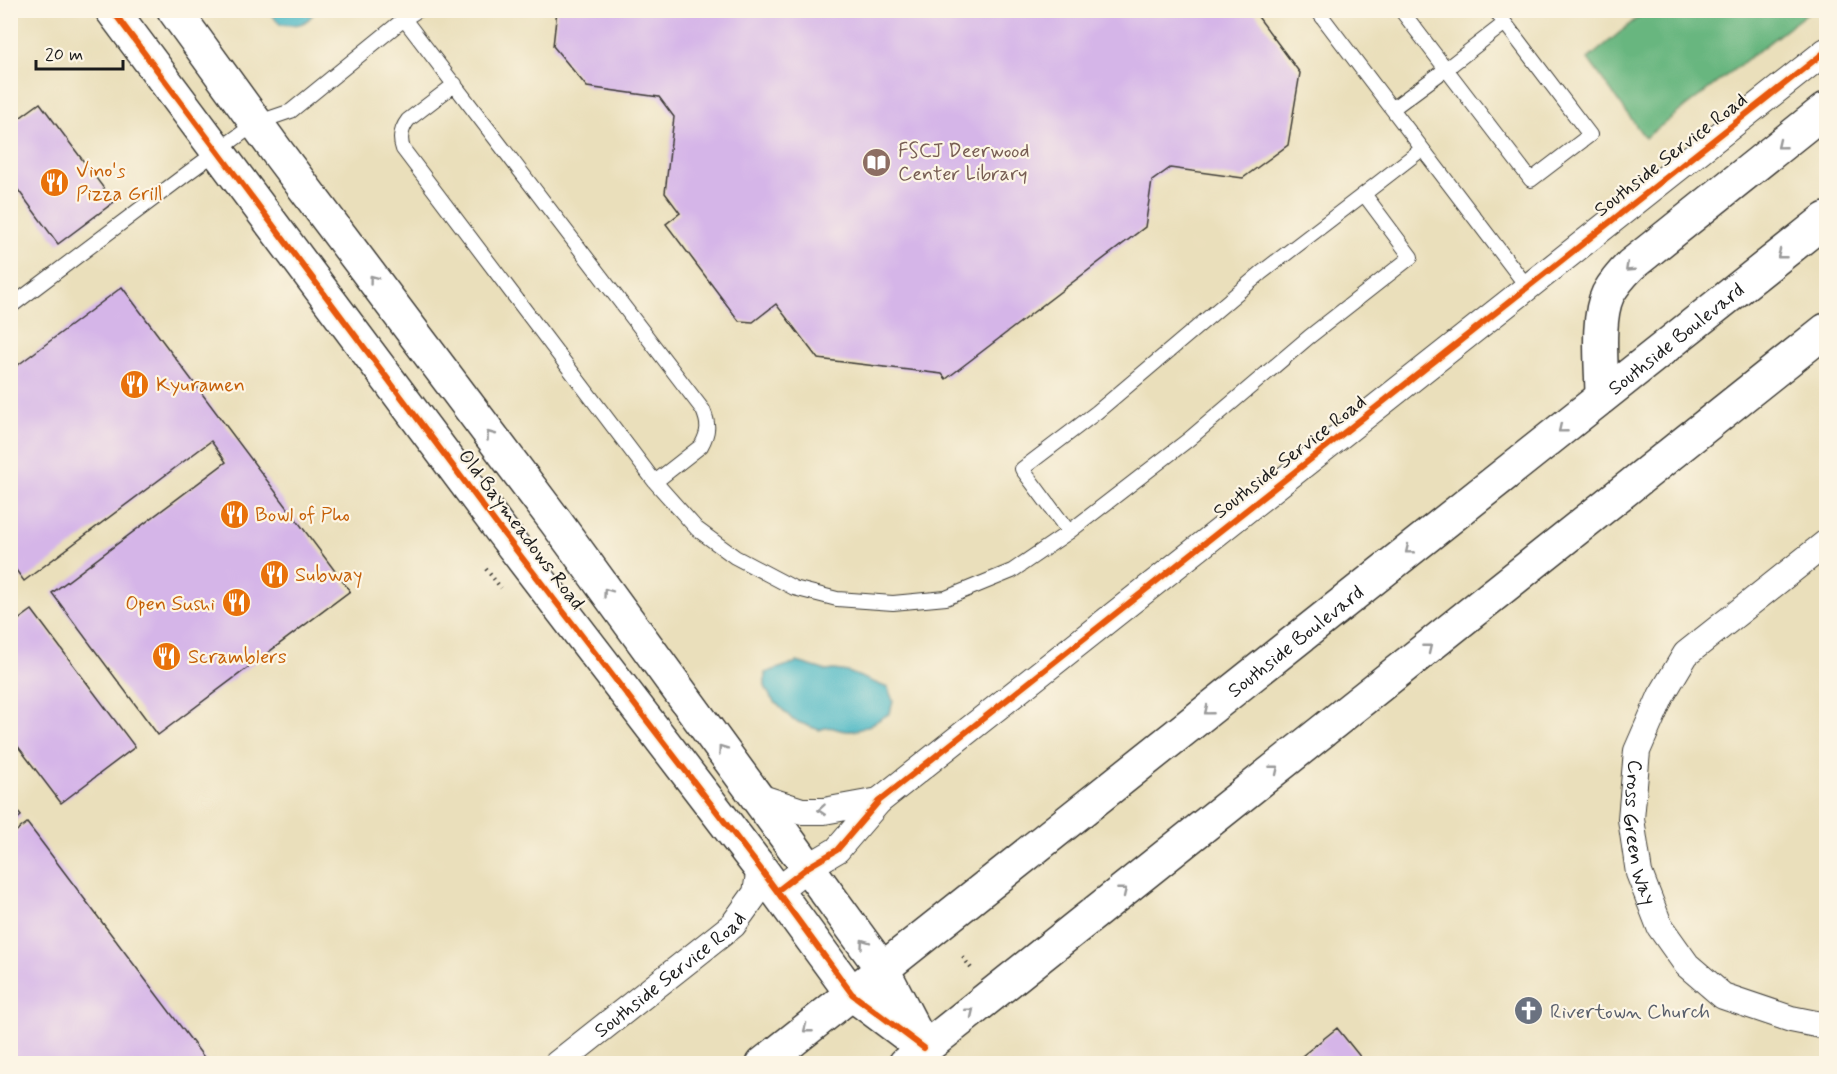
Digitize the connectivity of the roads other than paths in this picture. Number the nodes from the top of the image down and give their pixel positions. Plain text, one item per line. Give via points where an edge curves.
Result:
1 (112, 10) edge
2 (174, 10) edge
3 (418, 10) edge
4 (1317, 10) edge
5 (1401, 10) edge
6 (1495, 10) edge
7 (404, 20) junction
8 (1504, 23) junction
9 (1827, 51) edge
10 (1446, 69) junction
11 (455, 84) junction
12 (1392, 109) junction
13 (1827, 109) edge
14 (256, 123) junction
15 (1422, 148) junction
16 (217, 151) junction
17 (1364, 194) junction
18 (1827, 219) edge
19 (1528, 288) junction
20 (10, 307) edge
21 (1827, 330) edge
22 (1602, 396) junction
23 (655, 482) junction
24 (1069, 532) junction
25 (1827, 543) edge
26 (756, 796) junction
27 (879, 801) junction
28 (808, 867) junction
29 (768, 880) junction
30 (883, 969) junction
31 (852, 994) junction
32 (1827, 1026) edge
33 (915, 1056) edge
34 (557, 1064) edge
35 (763, 1064) edge

1 - 16 main road, Old Baymeadows Road
2 - 14 main road, Old Baymeadows Road
3 - 7 lane
4 - 12 lane
5 - 10 lane
6 - 8 lane
7 - 11 lane
7 - 14 lane via 291,111
8 - 10 lane
8 - 10 lane via 1590,135 1531,180
9 - 19 street, Southside Service Road
10 - 12 lane
11 - 23 lane via 703,410 709,429 701,446
11 - 23 lane via 403,126 403,149
12 - 15 lane
13 -> 22 main road via 1618,278 1607,297 1601,324
14 - 16 lane
26 -> 14 main road, Old Baymeadows Road
15 - 17 lane
15 - 19 lane
16 - 20 lane
16 - 29 main road, Old Baymeadows Road
17 - 24 lane via 1411,257
17 - 24 lane via 1022,469
18 -> 22 main road, Southside Boulevard
19 - 27 street, Southside Service Road
33 -> 21 main road
22 -> 30 main road, Southside Boulevard
23 - 24 lane via 698,529 735,557 794,588 837,598 893,603 946,598 1012,571
25 - 32 street, Cross Green Way via 1686,654 1661,696 1637,751 1630,819 1639,873 1660,927 1687,965 1723,996 1791,1019
27 -> 26 street, Southside Service Road via 802,811
26 - 28 main road, Old Baymeadows Road
27 - 28 street, Southside Service Road via 837,850
28 - 29 street, Southside Service Road
30 -> 28 main road, Old Baymeadows Road
29 - 31 main road, Old Baymeadows Road
29 - 34 street, Southside Service Road via 733,925
30 - 31 main road, Southside Boulevard
30 - 33 main road, Old Baymeadows Road
31 - 33 main road, Old Baymeadows Road
31 -> 35 main road, Southside Boulevard

